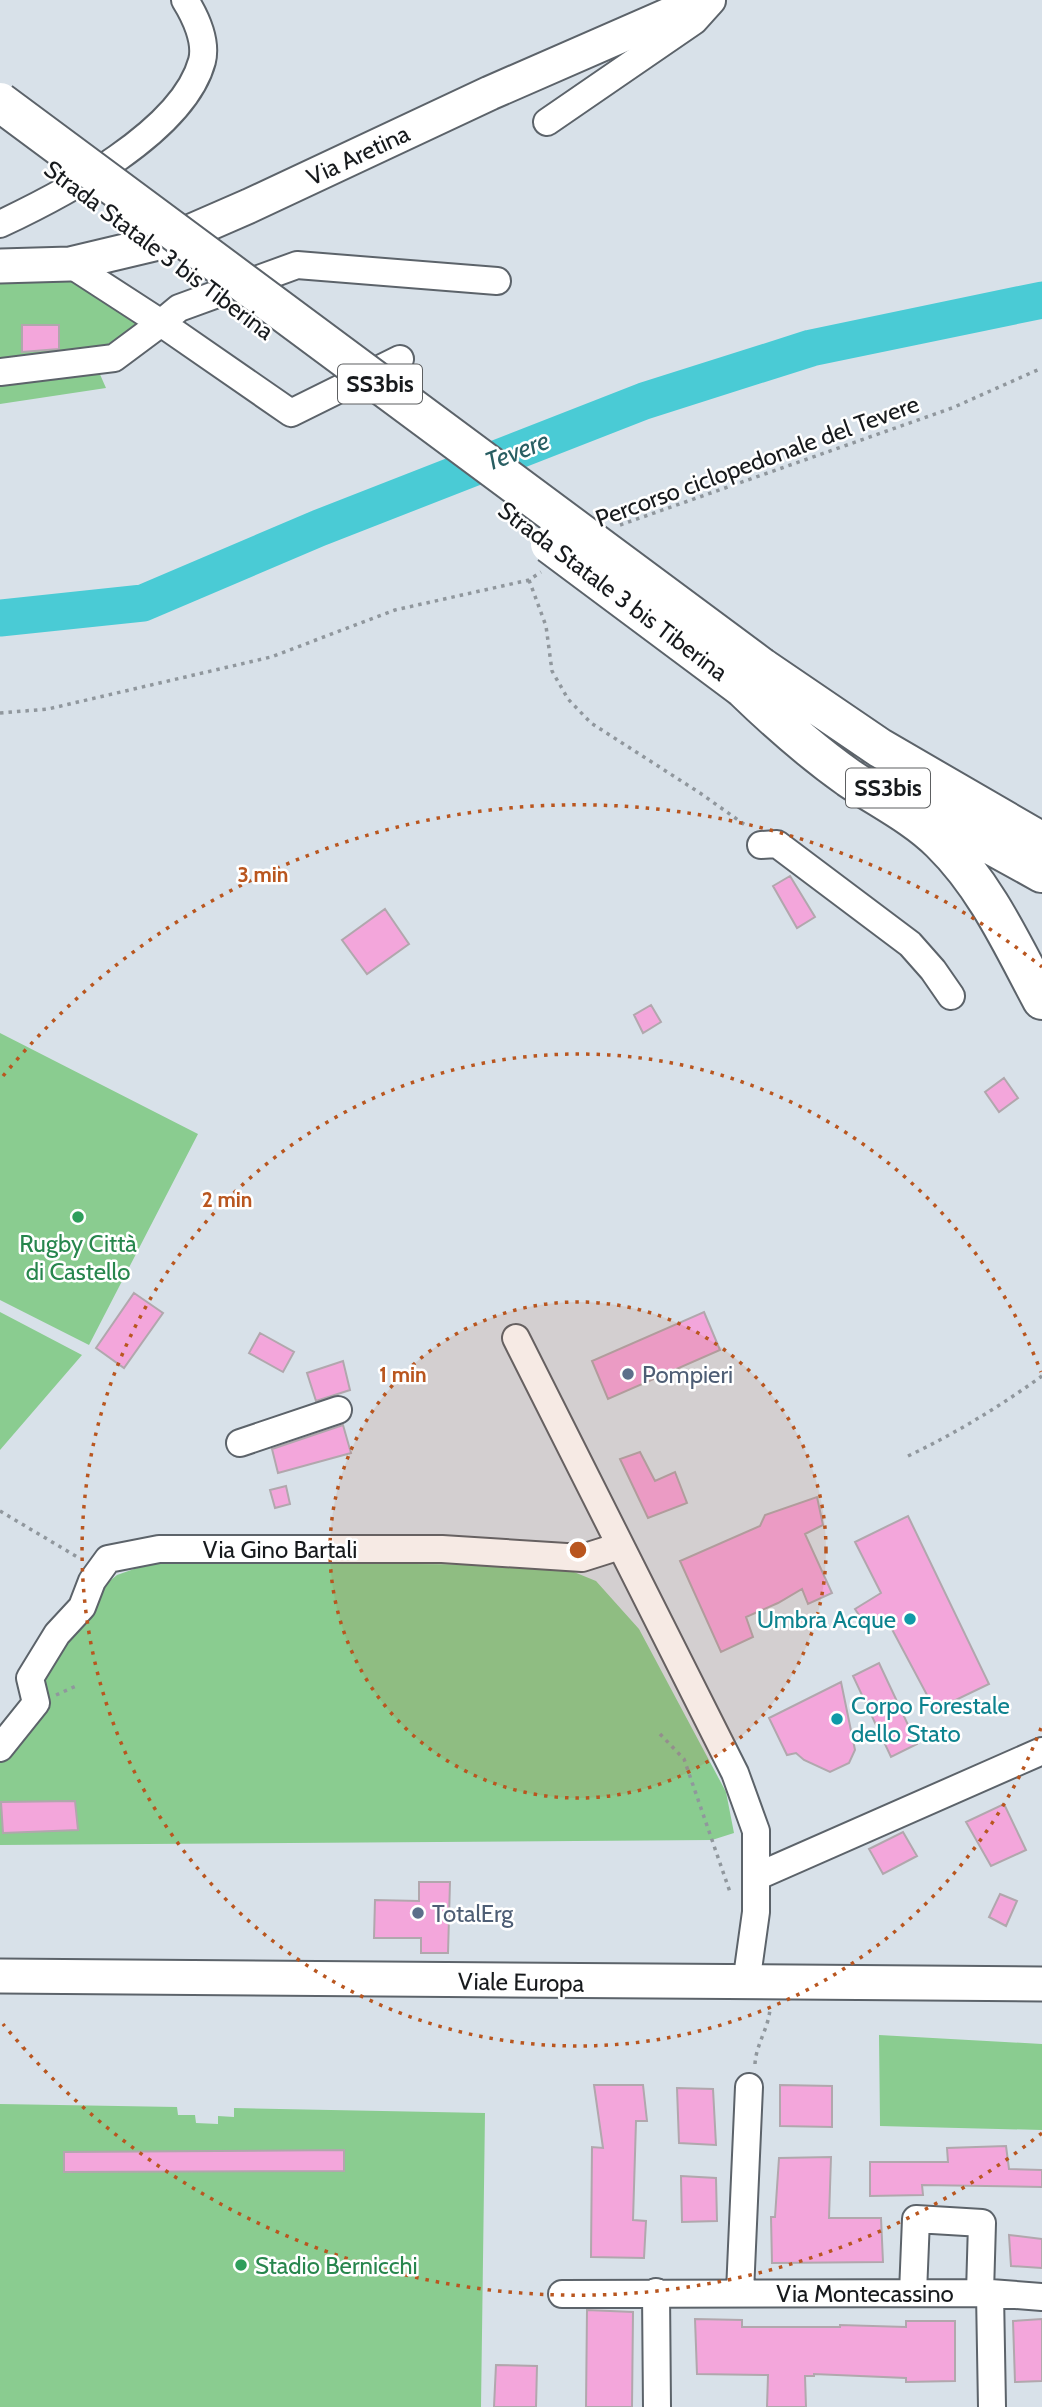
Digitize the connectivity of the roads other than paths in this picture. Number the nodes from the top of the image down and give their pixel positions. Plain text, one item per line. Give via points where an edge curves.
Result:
1 (185, 0) edge
2 (703, 0) edge
3 (713, 0) edge
4 (0, 102) edge
5 (547, 122) dead end
6 (0, 131) edge
7 (0, 224) edge
8 (70, 264) junction
9 (0, 266) edge
10 (497, 281) dead end
11 (161, 323) junction
12 (400, 359) dead end
13 (0, 372) edge
14 (752, 678) junction
15 (1042, 842) edge
16 (761, 845) road end
17 (1042, 873) edge
18 (951, 996) dead end
19 (1042, 1000) edge
20 (516, 1338) dead end
21 (338, 1410) dead end
22 (240, 1443) dead end
23 (620, 1546) junction
24 (0, 1748) edge
25 (1042, 1751) edge
26 (757, 1886) junction
27 (0, 1976) edge
28 (746, 1984) junction
29 (1042, 1984) edge
30 (749, 2087) road end
31 (656, 2292) junction
32 (740, 2292) junction
33 (913, 2293) junction
34 (985, 2293) junction
35 (562, 2294) dead end
36 (1042, 2297) edge
37 (657, 2407) edge
38 (992, 2407) edge

1 - 7 street via 202,38 202,59 192,85 164,121 58,195
2 - 8 main road, Via Aretina via 171,240
3 - 5 street via 694,20
4 - 14 highway, Strada Statale 3 bis Tiberina / SS3bis, bridge
6 - 14 highway, Strada Statale 3 bis Tiberina / SS3bis, bridge
8 - 9 main road, Via Aretina
8 - 11 street
10 - 11 street via 297,265 179,308
11 - 12 street via 290,413
11 - 13 street via 119,365
14 - 15 highway, Strada Statale 3 bis Tiberina / SS3bis
14 - 17 highway, Strada Statale 3 bis Tiberina / SS3bis via 866,775
14 - 19 highway via 806,747 941,842 986,900
16 - 18 street via 777,844 910,944
20 - 23 street
21 - 22 street
23 - 24 street, Via Gino Bartali via 582,1558 442,1549 159,1549 108,1559 92,1581 82,1607 57,1634 30,1678 36,1703
23 - 26 street via 735,1773 756,1831
25 - 26 street
26 - 28 street
27 - 28 main road, Viale Europa
28 - 29 main road, Viale Europa
30 - 32 street, Via Montecassino
31 - 32 street, Via Montecassino
31 - 35 street, Via Montecassino
31 - 37 street
32 - 33 street, Via Montecassino
33 - 34 street, Via Montecassino
33 - 34 street via 916,2219 982,2223
34 - 36 street, Via Montecassino
34 - 38 street, Via Montecassino

